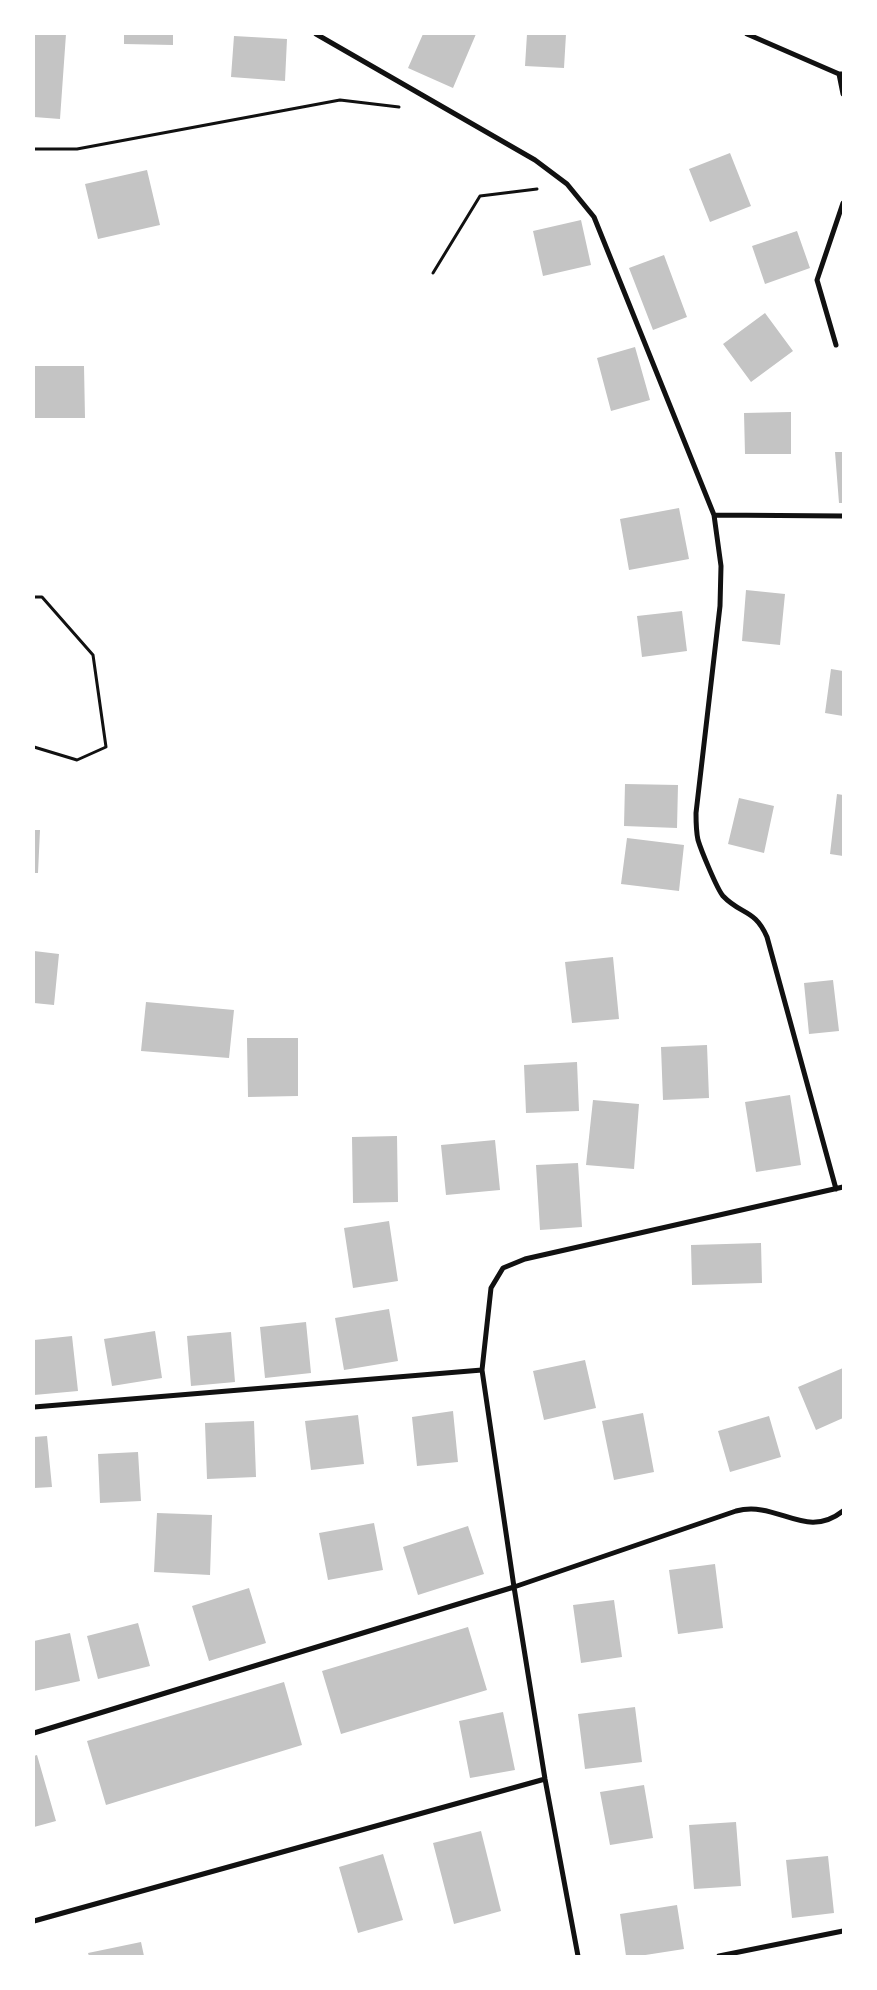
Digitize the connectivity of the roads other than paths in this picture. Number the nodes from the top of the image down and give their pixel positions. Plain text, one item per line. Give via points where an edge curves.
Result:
1 (316, 34) edge
2 (747, 34) edge
3 (841, 74) edge
4 (843, 94) edge
5 (843, 203) edge
6 (836, 344) dead end
7 (714, 515) junction
8 (843, 516) edge
9 (843, 1187) edge
10 (836, 1189) junction
11 (482, 1370) junction
12 (34, 1408) edge
13 (843, 1511) edge
14 (514, 1588) junction
15 (34, 1733) edge
16 (545, 1779) junction
17 (34, 1921) edge
18 (843, 1931) edge
19 (578, 1956) edge
20 (719, 1956) edge

1 - 7 street via 535,160 567,184 594,217
2 - 3 street
3 - 4 street
5 - 6 street via 817,280
7 - 8 street
7 - 10 street via 721,566 720,606 696,827 698,841 722,895 762,924
9 - 10 street
10 - 11 street via 525,1258 503,1268 491,1288
11 - 12 street
11 - 14 street
13 - 14 street via 832,1520 812,1524 758,1508 747,1508
14 - 15 street
14 - 16 street
16 - 17 street
16 - 19 street
18 - 20 street

